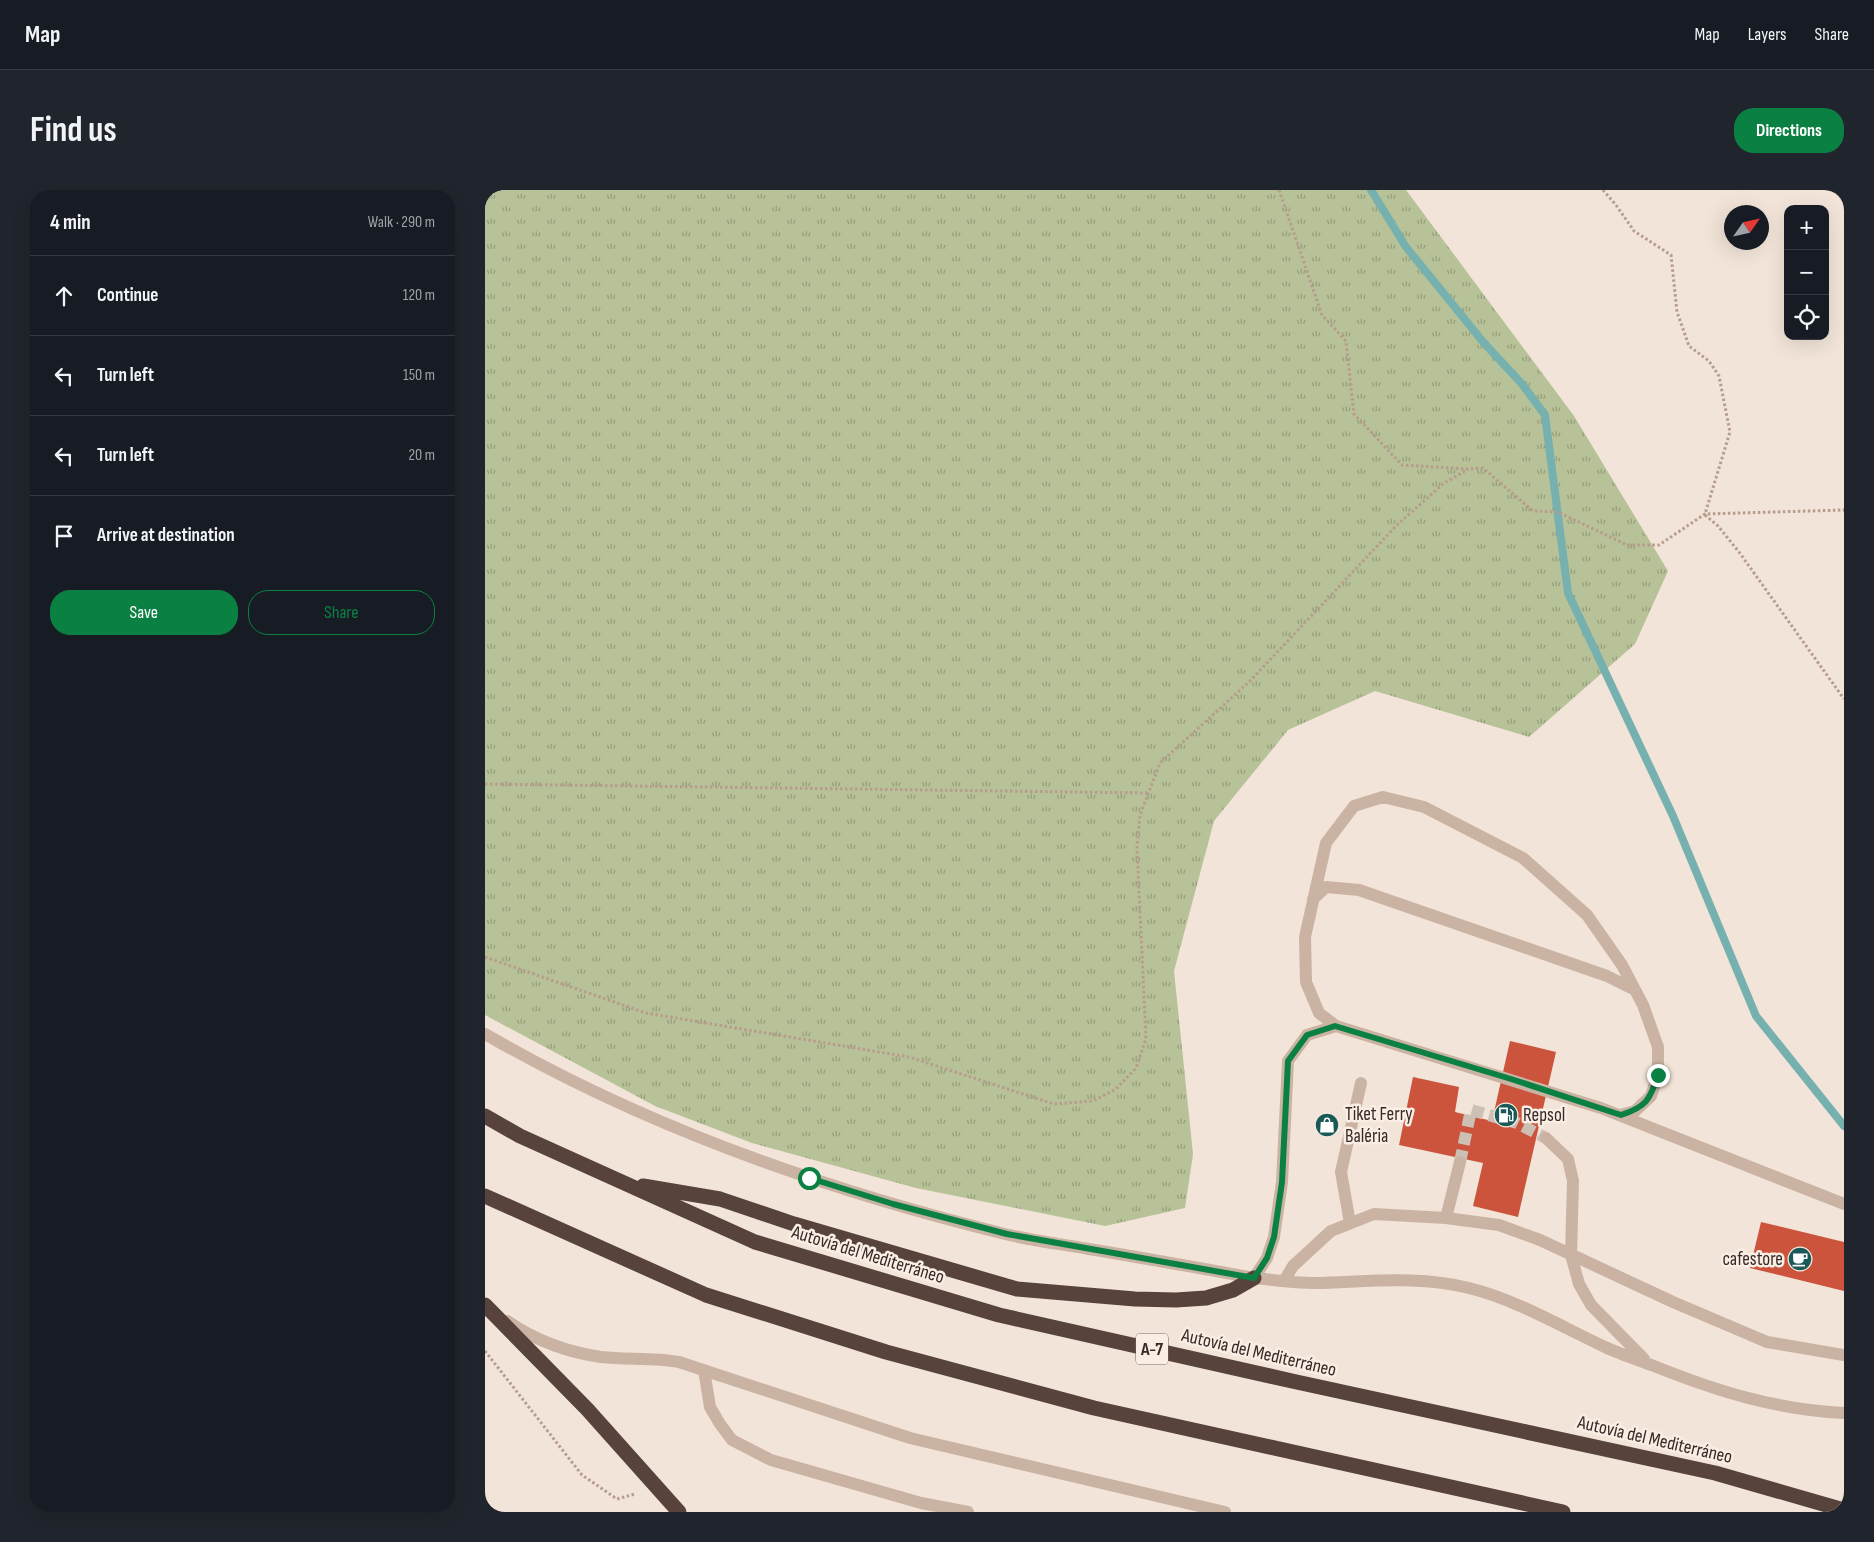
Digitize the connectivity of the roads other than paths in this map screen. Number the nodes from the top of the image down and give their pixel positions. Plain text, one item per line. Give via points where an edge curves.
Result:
1 (1313, 899) junction
2 (1635, 990) junction
3 (1335, 1026) junction
4 (485, 1034) edge
5 (1361, 1083) dead end
6 (1621, 1115) junction
7 (485, 1116) edge
8 (1545, 1138) tunnel mouth
9 (1460, 1162) tunnel mouth
10 (620, 1182) junction
11 (485, 1196) edge
12 (1844, 1204) edge
13 (1446, 1218) junction
14 (1350, 1223) junction
15 (1571, 1255) junction
16 (1254, 1278) junction
17 (1284, 1282) junction
18 (488, 1307) edge
19 (1844, 1355) edge
20 (1654, 1367) junction
21 (704, 1370) junction
22 (1844, 1413) edge
23 (1844, 1510) edge
24 (679, 1512) edge
25 (968, 1512) edge
26 (1225, 1512) edge
27 (1563, 1512) edge

1 - 2 lane via 1326,887 1359,890 1598,973
1 - 2 lane via 1326,843 1354,806 1383,798 1424,807 1523,858 1587,916 1622,965
1 - 3 lane via 1305,936 1305,982 1319,1013
2 - 6 lane via 1658,1047 1658,1075 1651,1096 1635,1110
3 - 6 lane
3 - 16 lane via 1307,1035 1288,1061 1282,1182 1274,1237 1267,1258
4 - 16 lane via 532,1060 712,1144 809,1178 1007,1234
5 - 14 lane via 1341,1172
6 - 12 lane
7 - 10 highway, Autovía del Mediterráneo / A-7 via 520,1136
8 - 15 lane via 1567,1159 1573,1182
9 - 13 lane
10 - 16 highway via 720,1199 1017,1289 1176,1300 1206,1298 1233,1290
10 - 23 highway, Autovía del Mediterráneo / A-7 via 755,1242 999,1315 1715,1473
11 - 27 highway via 706,1295 887,1352 1094,1408
13 - 14 lane via 1374,1214
13 - 15 lane via 1499,1225
14 - 17 lane via 1331,1231 1293,1266
15 - 19 lane via 1767,1342
15 - 20 lane via 1579,1284 1591,1305
16 - 17 lane
17 - 20 lane via 1427,1281 1469,1288 1530,1310
18 - 21 lane via 535,1338 569,1351 602,1357 661,1358
18 - 24 highway via 587,1409
20 - 22 lane via 1733,1396 1781,1407
21 - 25 lane via 710,1407 732,1440 771,1460 921,1503
21 - 26 lane via 910,1438

